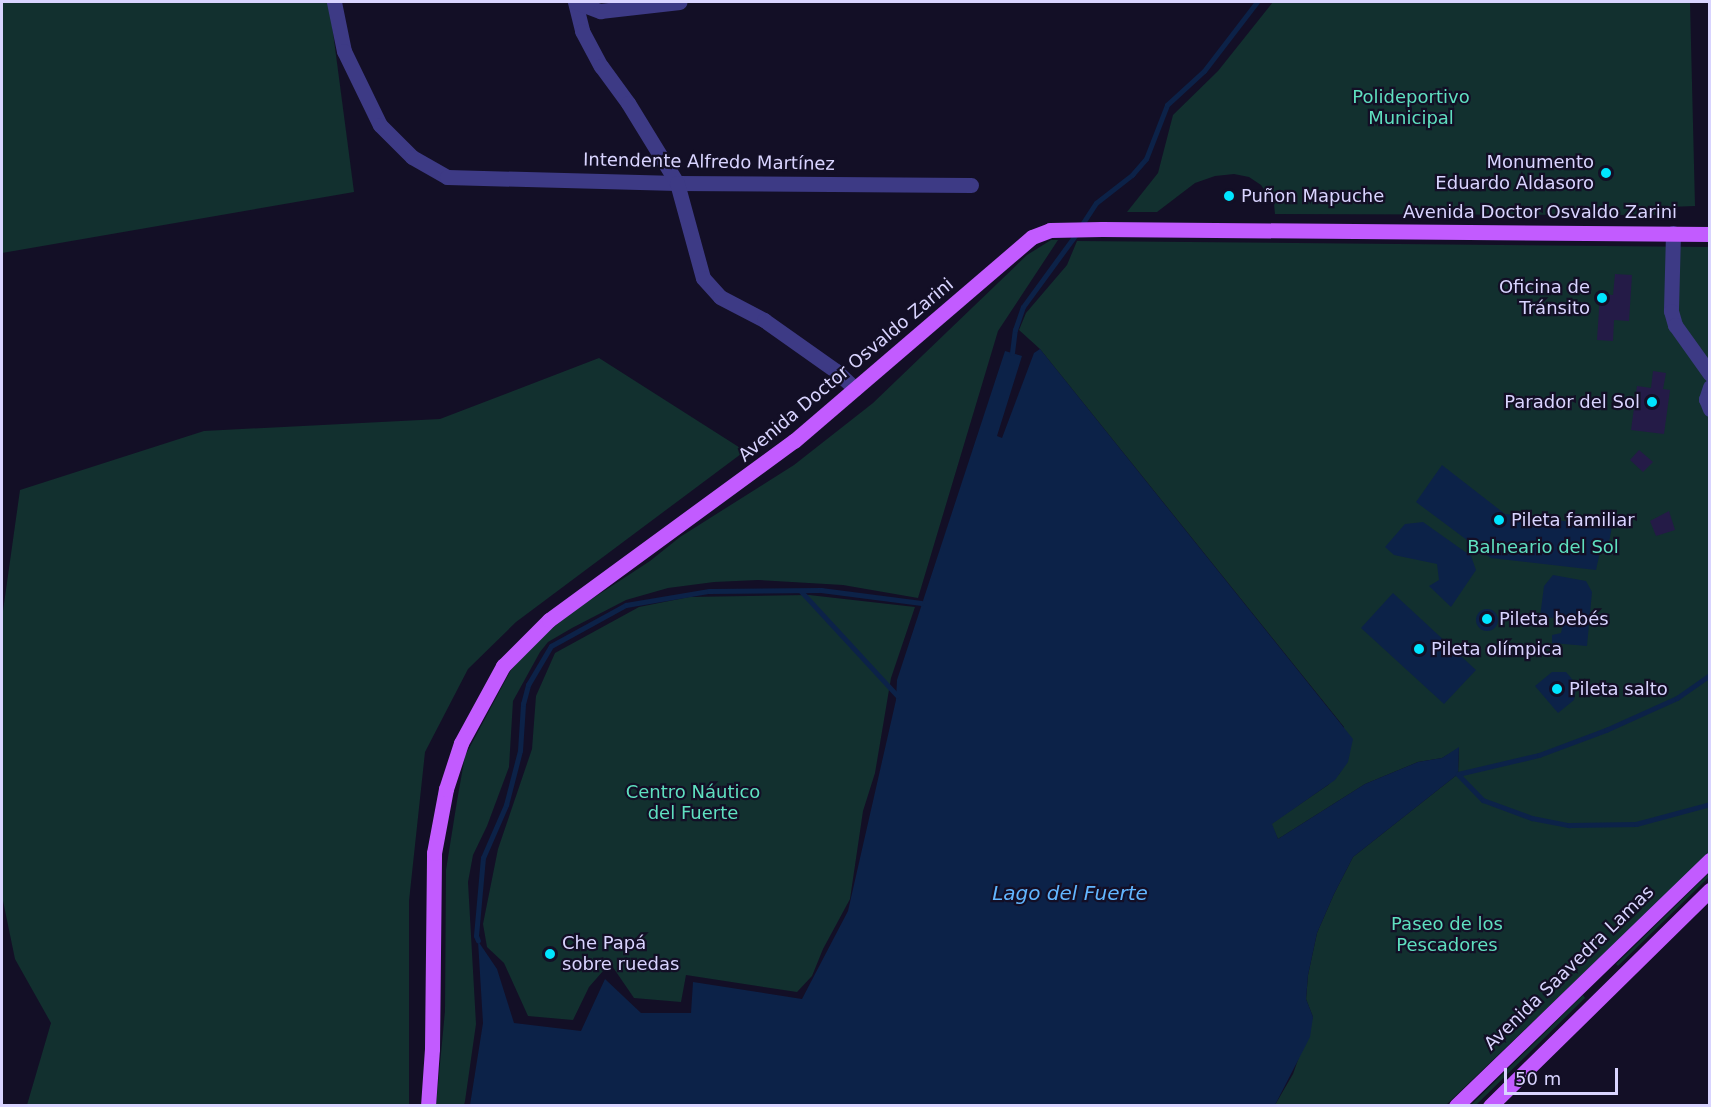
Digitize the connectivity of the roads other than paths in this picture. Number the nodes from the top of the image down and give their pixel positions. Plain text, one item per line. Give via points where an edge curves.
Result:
1 (334, 2) edge
2 (576, 2) edge
3 (679, 2) edge
4 (677, 183) junction
5 (971, 184) dead end
6 (1673, 232) junction
7 (1710, 234) edge
8 (1710, 374) edge
9 (1710, 387) edge
10 (855, 389) junction
11 (1710, 409) edge
12 (1710, 860) edge
13 (1710, 890) edge
14 (428, 1106) edge
15 (1456, 1106) edge
16 (1490, 1106) edge

1 - 4 street, Intendente Alfredo Martínez via 344,51 380,124 412,157 447,177
2 - 3 street via 600,11
2 - 4 street via 582,31 601,66
4 - 5 street, Intendente Alfredo Martínez
4 - 10 street via 703,278 720,297 764,320
6 - 7 main road, Avenida Doctor Osvaldo Zarini
6 - 8 street via 1671,311 1675,326
6 - 10 main road, Avenida Doctor Osvaldo Zarini via 1061,229 1040,233
9 - 11 street via 1706,399
10 - 14 main road, Avenida Doctor Osvaldo Zarini via 746,478 549,620 503,666 461,742 446,789 434,853
12 - 15 main road, Avenida Saavedra Lamas
13 - 16 main road

